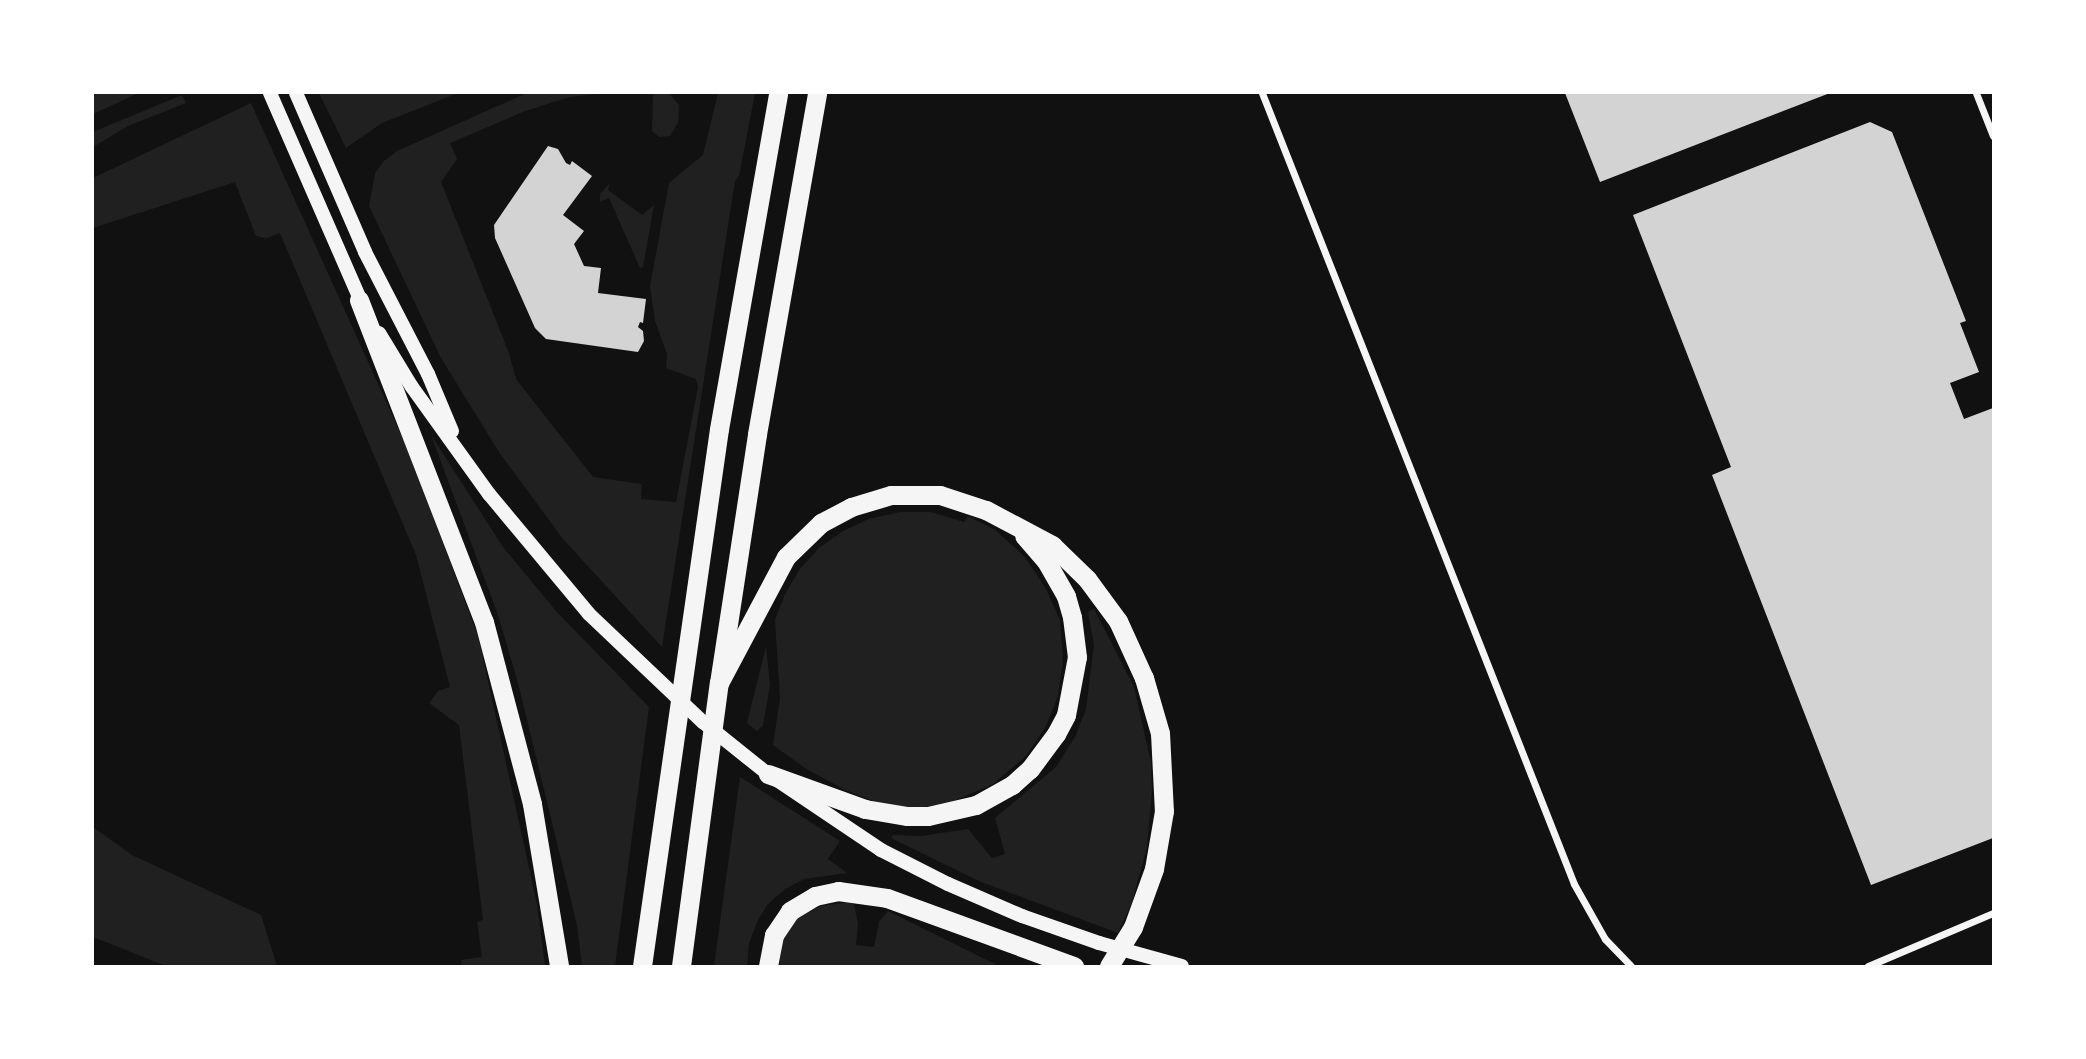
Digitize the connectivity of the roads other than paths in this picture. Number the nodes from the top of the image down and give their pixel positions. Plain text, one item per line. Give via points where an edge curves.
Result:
1 (270, 93) edge
2 (296, 93) edge
3 (778, 93) edge
4 (817, 93) edge
5 (1262, 93) edge
6 (1976, 93) edge
7 (1993, 135) edge
8 (359, 300) junction
9 (459, 449) junction
10 (986, 510) junction
11 (719, 683) junction
12 (768, 774) junction
13 (1993, 914) edge
14 (559, 966) edge
15 (642, 966) edge
16 (681, 966) edge
17 (768, 966) edge
18 (1074, 966) edge
19 (1109, 966) edge
20 (1182, 966) edge
21 (1631, 966) edge
22 (1868, 966) edge

1 - 8 main road
2 - 9 main road
3 - 15 highway via 688,628
4 - 11 highway
5 - 21 street via 1574,884 1605,939
6 - 7 street
8 - 9 main road via 412,387
8 - 14 highway via 484,622 532,804
9 - 12 main road via 489,494 589,614 703,722
10 - 11 highway via 940,495 904,494 867,501 835,514 808,533 777,571
10 - 12 highway via 1039,551 1058,579 1072,617 1077,657 1072,695 1041,756 995,796 928,816 865,809
10 - 19 highway via 1052,545 1087,579 1118,621 1144,678 1160,733 1165,781 1160,835 1142,905
11 - 16 highway
12 - 20 main road via 881,850 948,884 1099,943
13 - 22 street
17 - 18 highway via 774,935 790,911 815,896 838,891 887,898

